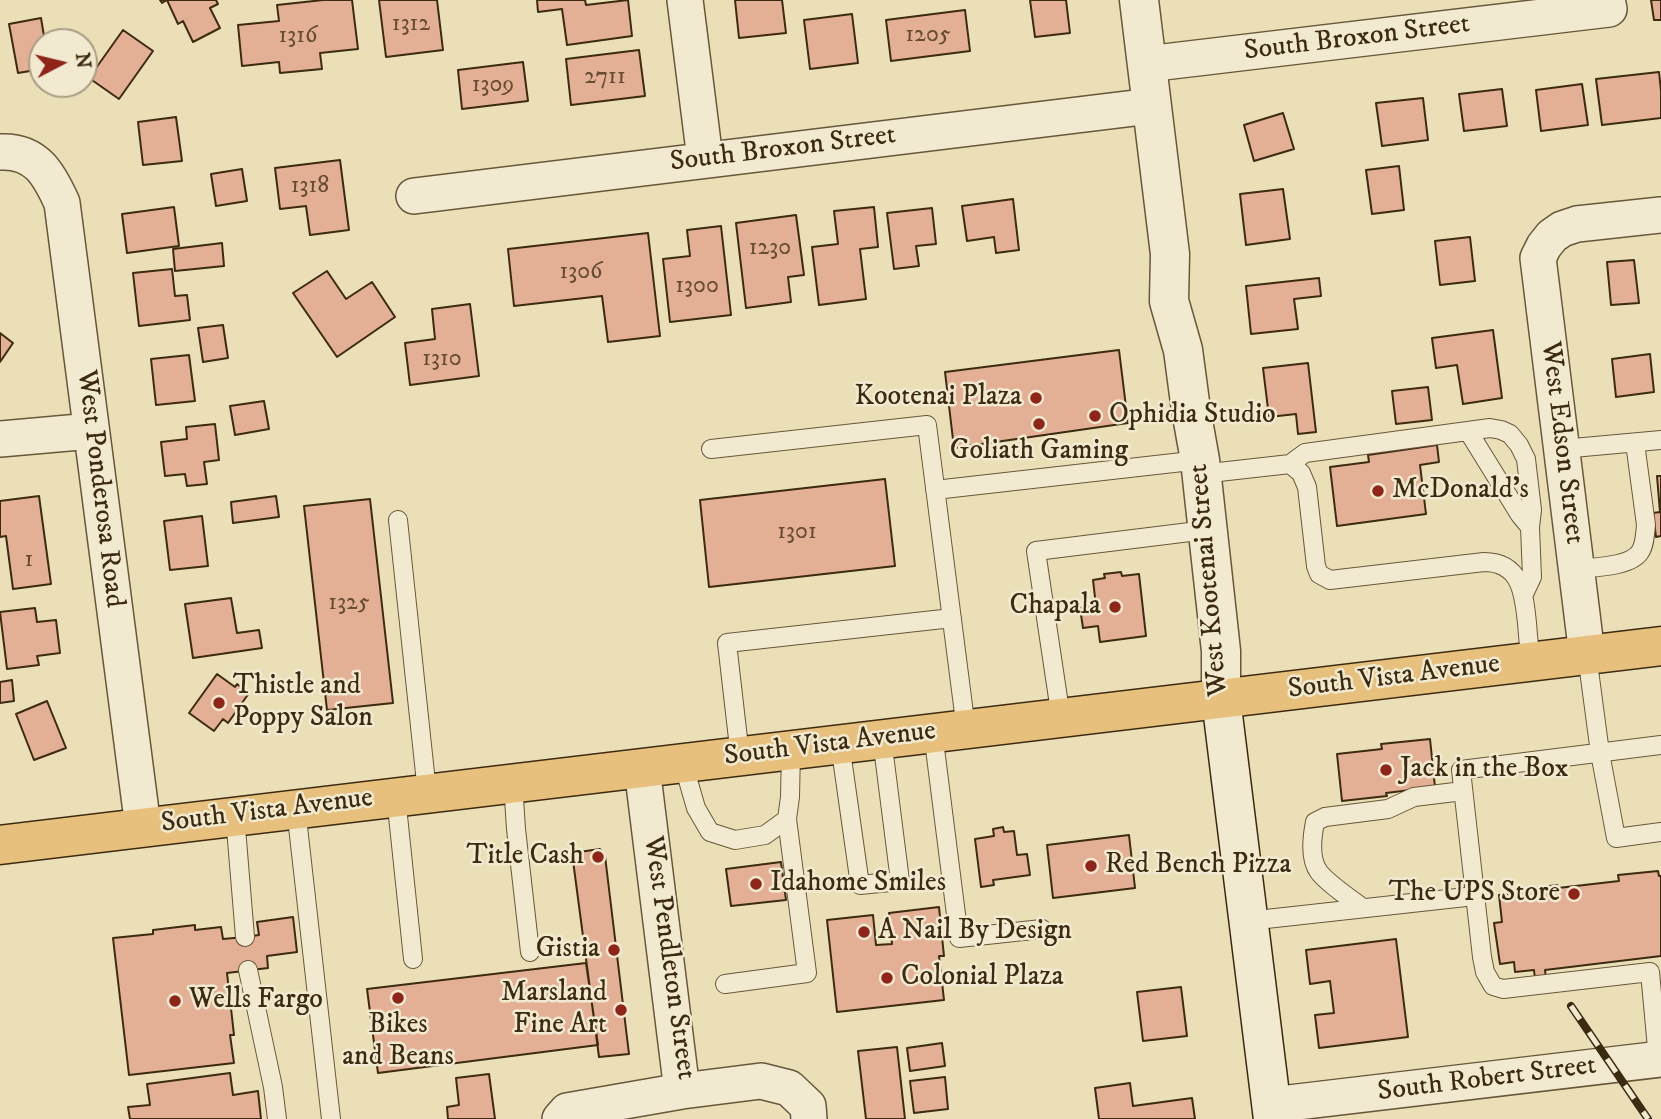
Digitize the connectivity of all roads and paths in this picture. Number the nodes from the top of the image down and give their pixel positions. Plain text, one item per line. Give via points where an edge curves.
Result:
1 (685, 0) edge
2 (1139, 0) edge
3 (1608, 5) edge
4 (1147, 64) junction
5 (1151, 106) junction
6 (17, 156) edge
7 (705, 159) junction
8 (414, 196) dead end
9 (1661, 215) edge
10 (91, 431) junction
11 (1468, 431) junction
12 (0, 439) edge
13 (1661, 440) edge
14 (1635, 443) junction
15 (711, 449) dead end
16 (1562, 449) junction
17 (1290, 464) junction
18 (1200, 467) junction
19 (935, 490) junction
20 (398, 520) dead end
21 (1530, 527) junction
22 (1206, 530) junction
23 (1577, 569) junction
24 (1524, 594) junction
25 (952, 618) junction
26 (1661, 646) edge
27 (1587, 655) junction
28 (1531, 662) junction
29 (1221, 699) junction
30 (1061, 718) junction
31 (950, 731) junction
32 (882, 739) junction
33 (840, 744) junction
34 (1661, 745) edge
35 (791, 750) junction
36 (1600, 753) junction
37 (740, 756) junction
38 (683, 763) junction
39 (642, 768) junction
40 (513, 783) junction
41 (1463, 791) junction
42 (412, 795) junction
43 (296, 809) junction
44 (235, 817) junction
45 (786, 819) junction
46 (143, 827) junction
47 (1661, 832) edge
48 (0, 845) edge
49 (1475, 896) junction
50 (1363, 908) junction
51 (1248, 921) junction
52 (1042, 929) dead end
53 (245, 937) dead end
54 (530, 952) dead end
55 (414, 959) dead end
56 (248, 970) dead end
57 (725, 984) dead end
58 (1660, 1059) edge
59 (682, 1091) junction
60 (1272, 1112) edge
61 (277, 1119) edge
62 (331, 1119) edge
63 (560, 1119) edge
64 (809, 1119) edge

1 - 7 street
2 - 4 street, West Kootenai Street
3 - 4 street, South Broxon Street
4 - 5 street, West Kootenai Street
5 - 7 street, South Broxon Street
5 - 18 street, West Kootenai Street via 1170,254 1169,301 1183,350
6 - 10 street, West Ponderosa Road via 51,179 62,203
7 - 8 street, South Broxon Street
9 - 16 street, West Edson Street via 1562,229 1538,258
10 - 12 street
10 - 46 street, West Ponderosa Road
11 - 17 lane via 1305,453
11 - 21 lane
11 - 21 lane via 1501,430 1519,445 1529,481
13 - 14 lane
14 - 16 lane
14 - 23 lane via 1646,525 1640,553 1625,563
15 - 19 lane via 927,425
16 - 23 street, West Edson Street
17 - 18 lane
17 - 24 lane via 1307,487 1319,575 1330,580 1495,562 1508,568
18 - 19 lane
18 - 22 street, West Kootenai Street
19 - 25 lane
20 - 42 lane
21 - 24 lane via 1532,577
22 - 29 street, West Kootenai Street via 1221,651
22 - 30 lane via 1036,551
23 - 27 street, West Edson Street
24 - 28 lane
25 - 31 lane
25 - 37 lane via 727,643
26 - 27 main road, South Vista Avenue
27 - 28 main road, South Vista Avenue
27 - 36 lane
28 - 29 main road, South Vista Avenue
29 - 30 main road, South Vista Avenue
29 - 51 street, West Kootenai Street
30 - 31 main road, South Vista Avenue
31 - 32 main road, South Vista Avenue
31 - 52 lane via 959,938
32 - 33 main road, South Vista Avenue
32 - 33 lane via 900,881 860,886
33 - 35 main road, South Vista Avenue
34 - 36 lane
35 - 37 main road, South Vista Avenue
35 - 45 lane
36 - 41 lane via 1461,770
36 - 47 lane via 1616,838
37 - 38 main road, South Vista Avenue
38 - 39 main road, South Vista Avenue
38 - 45 lane via 696,808 710,832 735,840 765,835
39 - 40 main road, South Vista Avenue
39 - 59 street, West Pendleton Street
40 - 42 main road, South Vista Avenue
40 - 54 lane
41 - 49 lane
41 - 50 lane via 1414,797 1388,809 1315,822 1311,838 1318,872
42 - 43 main road, South Vista Avenue
42 - 55 lane
43 - 44 main road, South Vista Avenue
43 - 62 lane
44 - 46 main road, South Vista Avenue
44 - 53 lane
45 - 57 lane via 807,973
46 - 48 main road, South Vista Avenue
49 - 50 lane
49 - 58 lane via 1482,957 1493,986 1503,989 1650,972
50 - 51 lane
51 - 60 street, West Kootenai Street
56 - 61 lane
58 - 60 street, South Robert Street
59 - 63 street via 567,1111
59 - 64 street, West Pendleton Street via 761,1081 789,1088 808,1106

